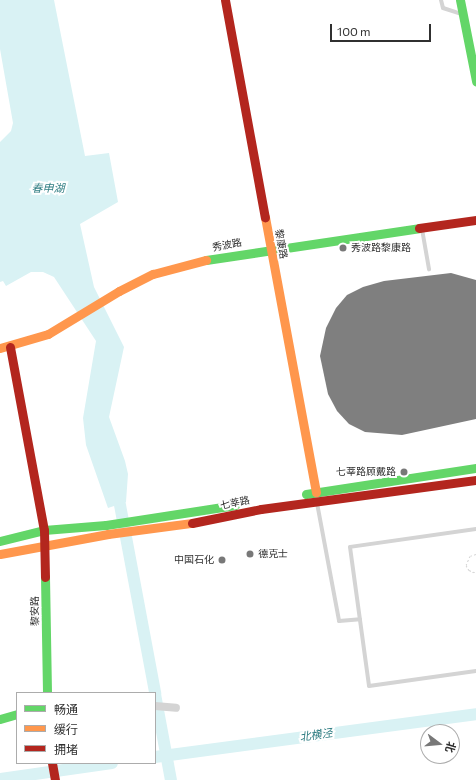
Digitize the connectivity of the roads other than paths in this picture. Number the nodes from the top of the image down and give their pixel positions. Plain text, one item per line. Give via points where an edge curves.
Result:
1 (225, 0) edge
2 (441, 0) edge
3 (460, 0) edge
4 (462, 14) junction
5 (476, 81) edge
6 (476, 220) edge
7 (422, 227) junction
8 (271, 248) junction
9 (429, 269) dead end
10 (10, 347) junction
11 (0, 348) edge
12 (476, 468) edge
13 (476, 480) edge
14 (316, 496) junction
15 (476, 529) edge
16 (44, 530) junction
17 (107, 530) junction
18 (0, 541) edge
19 (45, 544) junction
20 (0, 554) edge
21 (360, 619) junction
22 (476, 671) edge
23 (47, 692) edge
24 (156, 706) edge
25 (176, 708) dead end
26 (16, 714) edge
27 (0, 719) edge
28 (52, 764) edge
29 (55, 780) edge

1 - 8 street, 黎康路
2 - 4 lane via 443,8
3 - 4 street
4 - 5 street
6 - 7 street, 秀波路
7 - 8 street, 秀波路
7 - 9 lane
8 - 10 street, 秀波路 via 181,265 153,274 48,334
8 - 14 street, 黎康路
10 - 11 street, 秀波路
10 - 16 street, 黎安路
12 - 14 street, 七莘路
13 - 14 street, 七莘路 via 338,500
14 - 17 street, 七莘路 via 138,520
14 - 17 street, 七莘路 via 138,530
14 - 21 lane via 338,621
15 - 21 lane via 350,547
16 - 17 street, 七莘路
16 - 18 street, 七莘路
16 - 19 street, 黎安路
17 - 19 street, 七莘路
19 - 20 street, 七莘路
19 - 23 street, 黎安路
21 - 22 lane via 369,686
24 - 25 street
26 - 27 street
28 - 29 street

